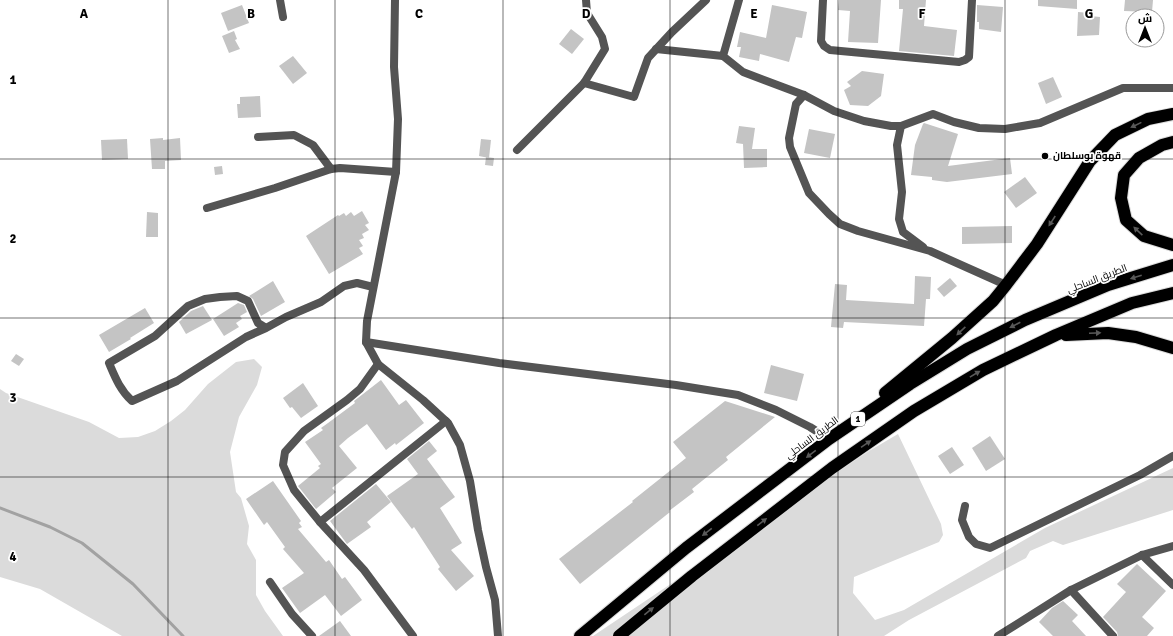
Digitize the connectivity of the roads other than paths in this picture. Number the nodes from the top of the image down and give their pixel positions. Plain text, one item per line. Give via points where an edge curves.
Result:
1 (280, 0) edge
2 (395, 0) edge
3 (586, 0) edge
4 (706, 0) edge
5 (739, 0) edge
6 (823, 0) edge
7 (972, 0) edge
8 (283, 18) dead end
9 (656, 49) junction
10 (724, 56) junction
11 (584, 83) junction
12 (1173, 88) edge
13 (804, 95) junction
14 (1173, 114) edge
15 (901, 126) junction
16 (258, 137) dead end
17 (1173, 142) edge
18 (517, 150) dead end
19 (331, 169) junction
20 (396, 172) junction
21 (207, 208) dead end
22 (1173, 245) edge
23 (930, 251) junction
24 (1173, 265) edge
25 (1006, 285) junction
26 (373, 287) junction
27 (1173, 293) edge
28 (266, 328) junction
29 (1056, 335) junction
30 (366, 342) junction
31 (1173, 348) edge
32 (378, 364) junction
33 (446, 421) junction
34 (829, 439) junction
35 (1173, 456) edge
36 (965, 506) dead end
37 (320, 522) junction
38 (1173, 546) edge
39 (1142, 555) junction
40 (270, 582) dead end
41 (1173, 585) edge
42 (1071, 590) junction
43 (312, 636) edge
44 (413, 636) edge
45 (498, 636) edge
46 (580, 636) edge
47 (618, 636) edge
48 (998, 636) edge
49 (1113, 636) edge

1 - 8 street
2 - 20 street via 394,66 398,119
3 - 11 street via 587,13 602,37 605,49
4 - 9 street
5 - 10 street
6 - 7 street via 821,41 830,50 959,62 970,57
9 - 10 street
9 - 11 street via 648,58 634,97
10 - 13 street via 743,72
11 - 18 street
12 - 15 street via 1123,88 1040,123 1005,129 979,128 933,114
13 - 15 street via 834,111 864,121
13 - 23 street via 796,104 789,138 790,147 809,193 840,224
14 -> 25 highway via 1148,119 1110,140 1090,161 1037,244
15 - 23 street via 897,145 902,192 899,219 903,232
16 - 19 street via 294,135 313,145
22 -> 17 highway via 1144,236 1126,220 1120,198 1124,175 1139,158
19 - 20 street
19 - 21 street
20 - 26 street
23 - 25 street
24 -> 34 highway, الطريق الساحلي / 1 via 1108,285 1024,320 967,349
25 -> 34 highway via 993,301 952,338
26 - 28 street via 357,283 344,286 321,302
26 - 30 street
27 - 29 highway via 1132,303
28 - 28 street via 258,323 248,302 237,296 205,299 188,306 155,336 109,363 115,378 132,401 177,381 246,337
29 -> 31 highway via 1108,333 1136,337
47 -> 29 highway via 850,454 914,411 983,370
30 - 32 street
30 - 34 street via 499,363 738,395 783,413
32 - 33 street
32 - 37 street via 360,389 304,431 285,452 283,465 294,490
33 - 37 street
33 - 45 street via 460,445 470,481 481,545 495,600
34 -> 46 highway, الطريق الساحلي / 1 via 686,548
35 - 36 street via 1140,475 990,548 976,544 969,537 962,520
37 - 44 street via 364,570
38 - 39 street
39 - 41 street
39 - 42 street
40 - 43 street via 292,614
42 - 48 street
42 - 49 street

